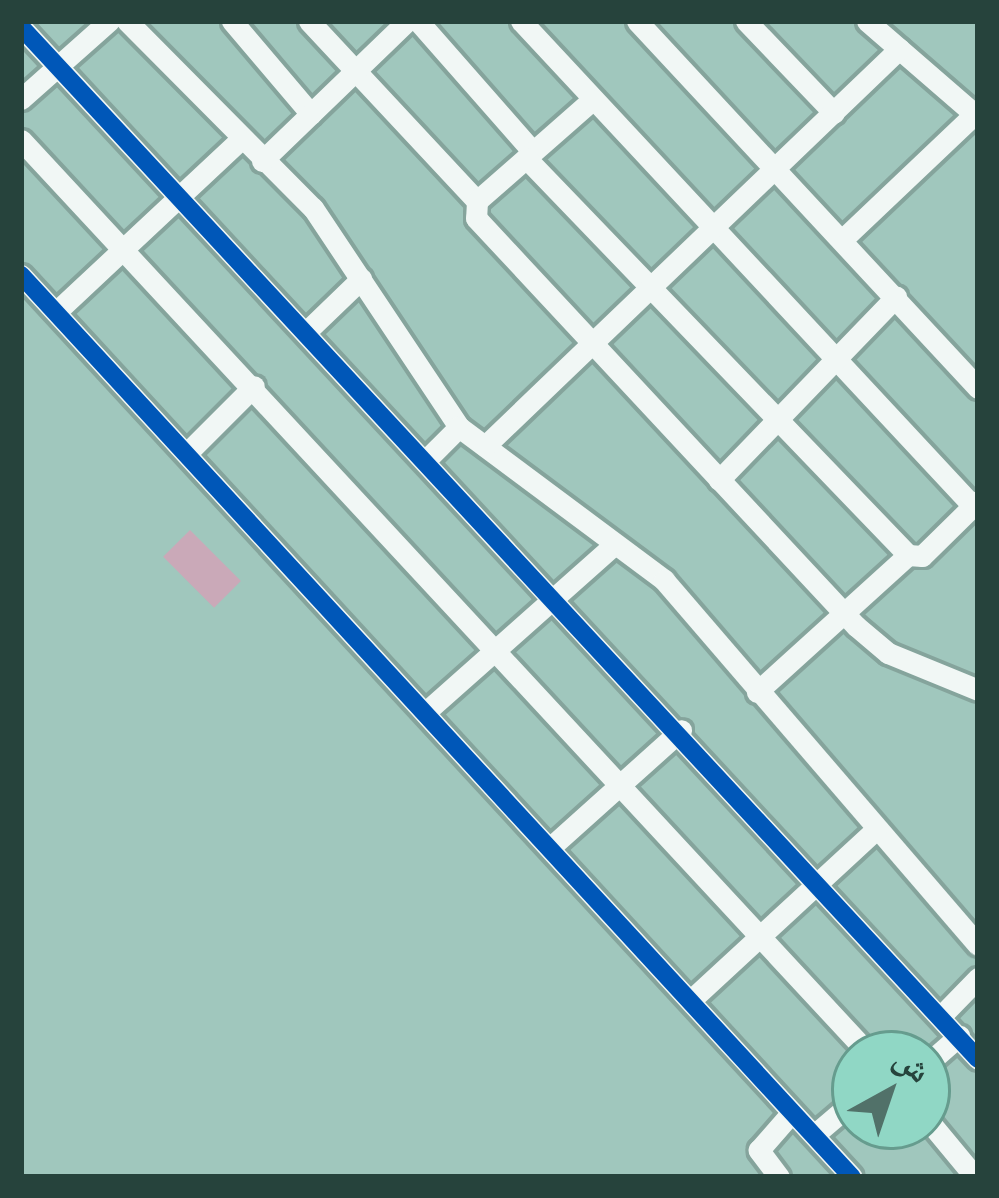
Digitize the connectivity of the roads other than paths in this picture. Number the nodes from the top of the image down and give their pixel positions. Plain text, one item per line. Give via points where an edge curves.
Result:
1 (110, 21) edge
2 (127, 21) edge
3 (232, 21) edge
4 (310, 21) edge
5 (407, 21) edge
6 (418, 21) edge
7 (521, 21) edge
8 (746, 21) edge
9 (867, 21) edge
10 (650, 25) edge
11 (21, 27) edge
12 (899, 49) junction
13 (59, 67) junction
14 (355, 72) junction
15 (21, 99) edge
16 (592, 100) junction
17 (834, 113) junction
18 (310, 114) junction
19 (977, 114) edge
20 (21, 140) edge
21 (240, 140) junction
22 (530, 155) junction
23 (262, 161) junction
24 (779, 169) junction
25 (184, 196) junction
26 (477, 201) junction
27 (715, 231) junction
28 (844, 238) junction
29 (125, 250) junction
30 (21, 274) edge
31 (361, 279) junction
32 (653, 289) junction
33 (896, 297) junction
34 (56, 312) junction
35 (308, 330) junction
36 (590, 347) junction
37 (837, 361) junction
38 (254, 386) junction
39 (978, 388) edge
40 (781, 420) junction
41 (459, 427) junction
42 (485, 446) junction
43 (188, 452) junction
44 (427, 458) junction
45 (719, 480) junction
46 (975, 503) edge
47 (614, 545) junction
48 (908, 555) junction
49 (554, 596) junction
50 (843, 612) junction
51 (497, 646) junction
52 (978, 690) edge
53 (757, 692) junction
54 (429, 709) junction
55 (680, 730) junction
56 (622, 781) junction
57 (876, 829) junction
58 (553, 845) junction
59 (821, 882) junction
60 (761, 937) junction
61 (978, 945) edge
62 (978, 978) edge
63 (691, 1000) junction
64 (941, 1016) junction
65 (847, 1030) edge
66 (959, 1036) junction
67 (951, 1043) edge
68 (978, 1059) edge
69 (792, 1112) junction
70 (831, 1120) edge
71 (814, 1135) junction
72 (951, 1148) edge
73 (779, 1177) edge
74 (852, 1177) edge
75 (975, 1177) edge

1 - 13 street
2 - 21 street
3 - 18 street
4 - 14 street
5 - 14 street
6 - 22 street
7 - 16 street
8 - 17 street
9 - 12 street
10 - 24 street
11 - 13 street
12 - 17 street
12 - 19 street
13 - 15 street
13 - 25 street
14 - 18 street
14 - 26 street
16 - 22 street
16 - 27 street
17 - 24 street
18 - 23 street
19 - 28 street
20 - 29 street
21 - 23 street
21 - 25 street
22 - 26 street
22 - 32 street
23 - 31 street via 314,208
24 - 27 street
24 - 28 street
25 - 29 street
25 - 35 street
26 - 36 street via 476,218
27 - 32 street
27 - 37 street
28 - 33 street
29 - 34 street
29 - 38 street
30 - 34 street
31 - 35 street
31 - 41 street
32 - 36 street
32 - 40 street
33 - 37 street
33 - 39 street
34 - 43 street
35 - 44 street
36 - 42 street
36 - 45 street
37 - 40 street
37 - 46 street
38 - 43 street
38 - 51 street
40 - 45 street
40 - 48 street
41 - 42 street
41 - 44 street
42 - 47 street
43 - 54 street
44 - 49 street
45 - 50 street
46 - 48 street via 922,556
47 - 49 street
47 - 53 street via 664,580
48 - 50 street
49 - 51 street
49 - 55 street
50 - 52 street via 888,653
50 - 53 street
51 - 54 street
51 - 56 street
53 - 57 street
54 - 58 street
55 - 56 street
55 - 59 street
56 - 58 street
56 - 60 street
57 - 59 street
57 - 61 street
58 - 63 street
59 - 60 street
59 - 64 street
60 - 63 street
60 - 65 street
62 - 64 street
63 - 69 street
64 - 66 street
66 - 67 street
66 - 68 street
69 - 71 street
69 - 73 street via 759,1150
70 - 71 street
71 - 74 street
72 - 75 street

